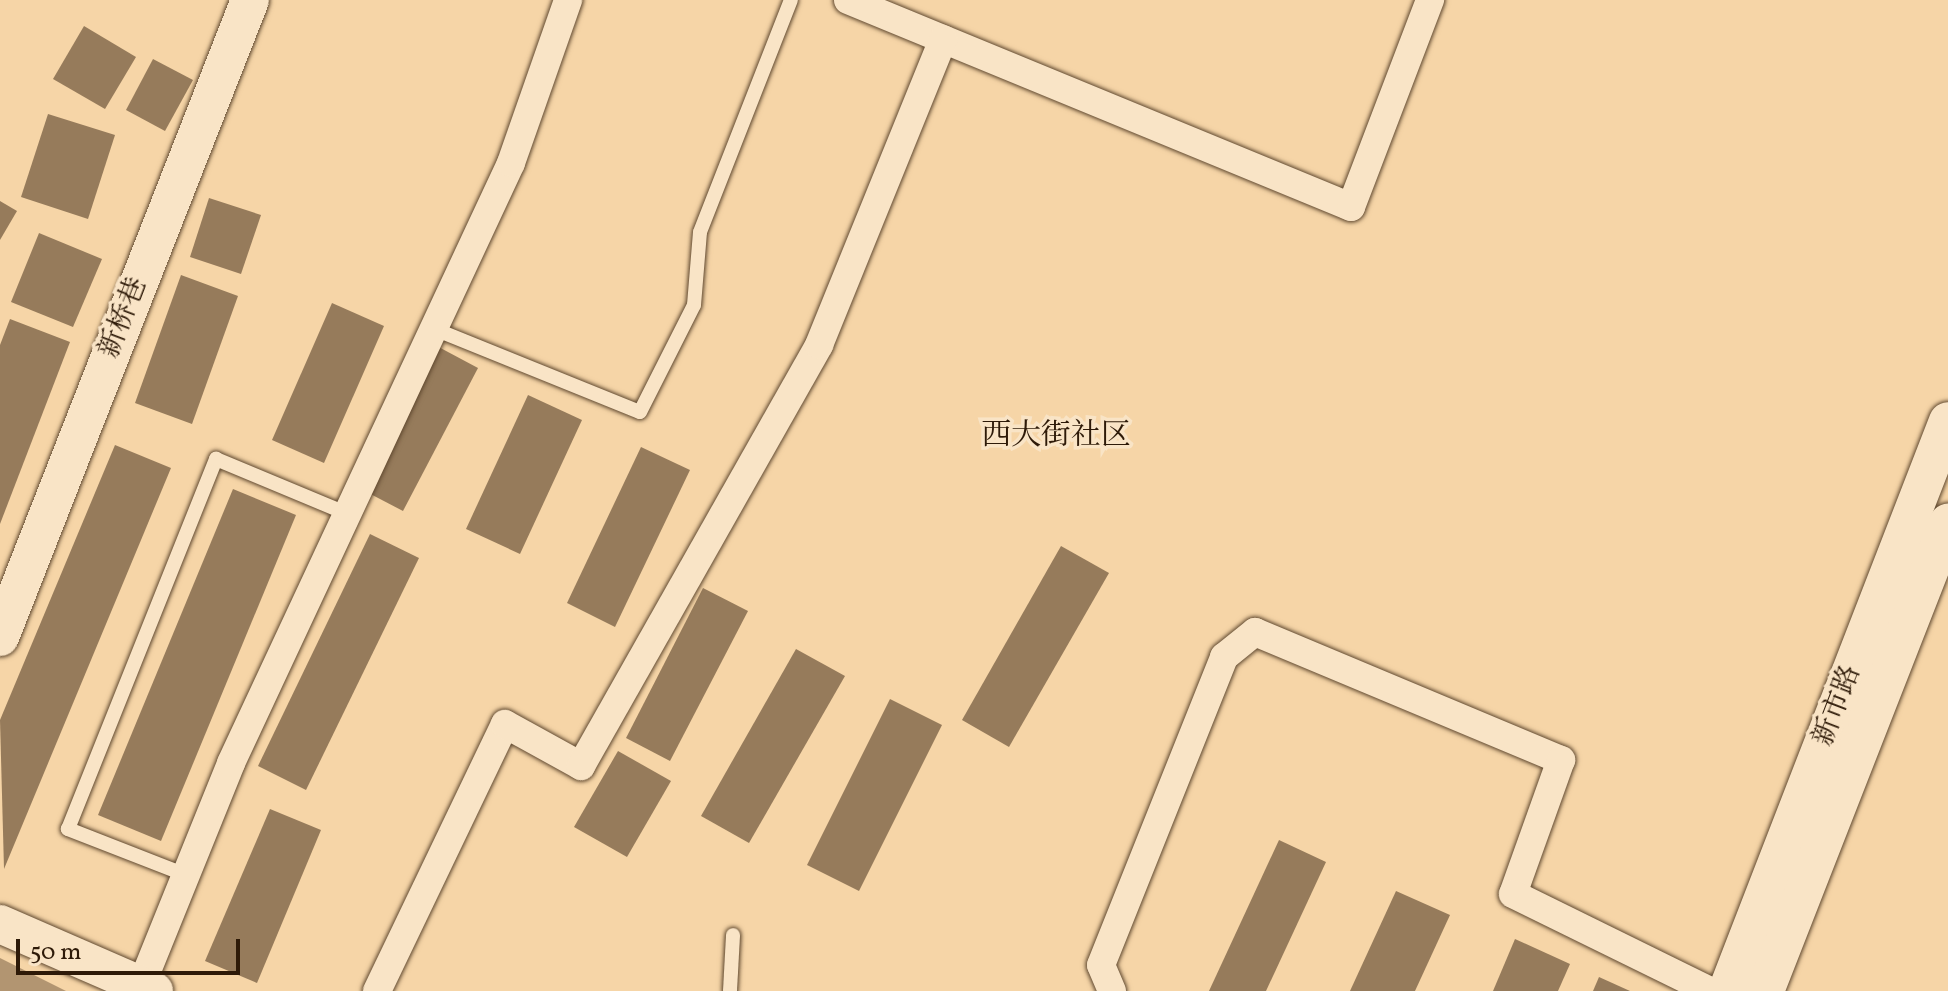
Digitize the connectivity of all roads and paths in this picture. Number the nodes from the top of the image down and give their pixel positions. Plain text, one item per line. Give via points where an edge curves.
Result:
1 (250, 0) edge
2 (568, 0) edge
3 (791, 0) edge
4 (848, 0) edge
5 (1430, 0) edge
6 (943, 39) junction
7 (432, 328) junction
8 (1948, 421) edge
9 (346, 513) junction
10 (1948, 523) edge
11 (0, 637) edge
12 (186, 875) junction
13 (0, 924) edge
14 (733, 935) dead end
15 (145, 989) edge
16 (377, 991) edge
17 (730, 991) edge
18 (1112, 991) edge
19 (1710, 991) edge
20 (1727, 991) edge
21 (1765, 991) edge

1 - 11 main road, 新桥巷
2 - 7 street via 511,163
3 - 7 lane via 700,232 694,305 640,412
4 - 6 street
5 - 6 street via 1351,207
6 - 16 street via 819,345 581,766 505,724
7 - 9 street
8 - 20 main road, 新市路
9 - 12 street via 231,763
9 - 12 lane via 216,459 68,829
10 - 21 main road, 新市路
12 - 15 street
13 - 15 main road
14 - 17 lane
18 - 19 street via 1101,965 1224,657 1255,632 1561,760 1513,894

